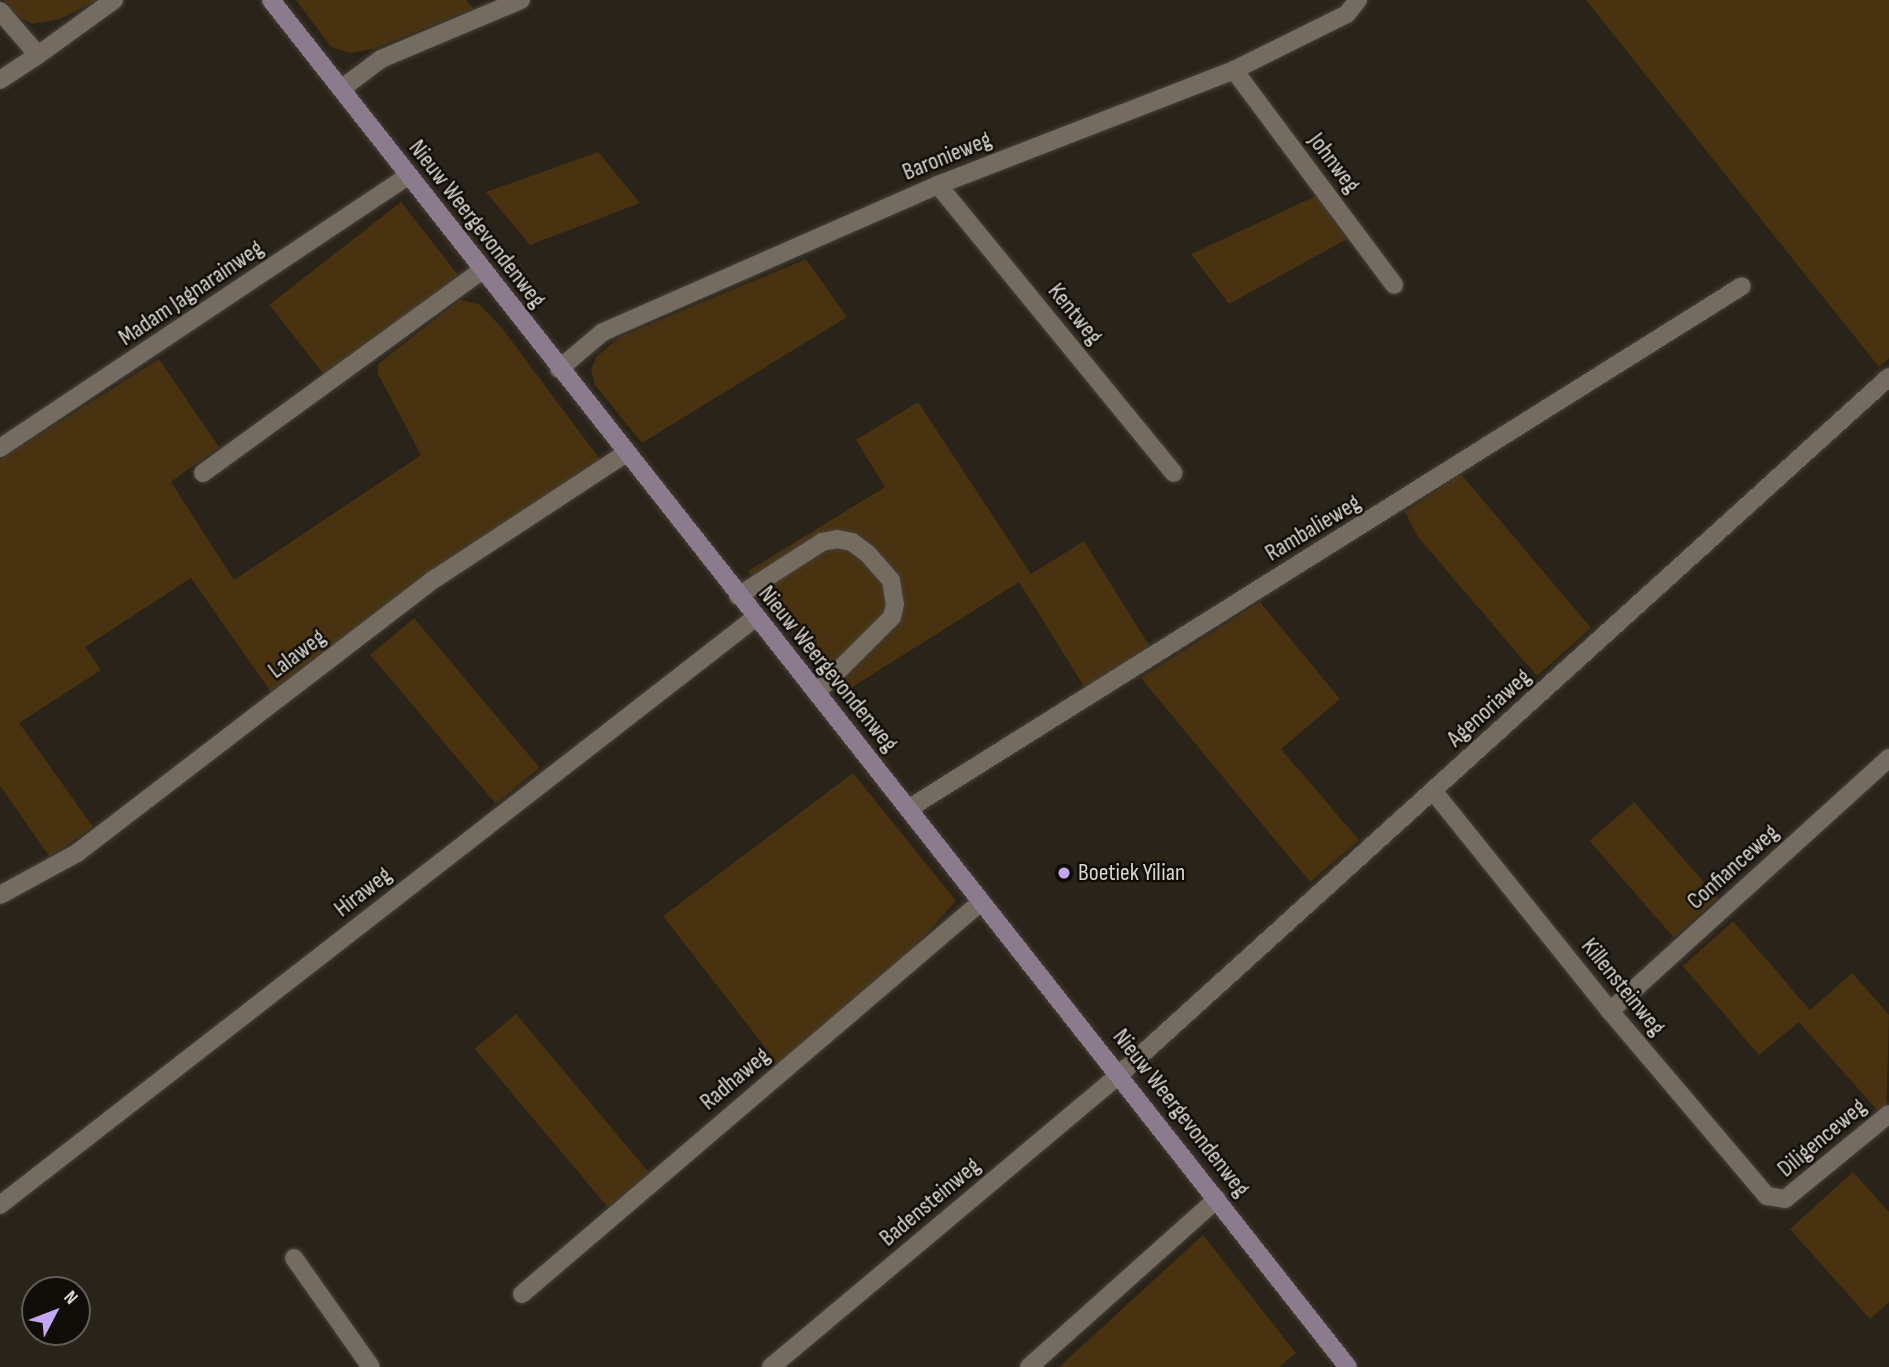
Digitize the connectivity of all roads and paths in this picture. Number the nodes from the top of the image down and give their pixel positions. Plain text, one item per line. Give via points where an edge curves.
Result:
1 (114, 0) edge
2 (271, 0) edge
3 (521, 0) edge
4 (1357, 0) edge
5 (0, 10) edge
6 (38, 55) junction
7 (1234, 70) junction
8 (0, 80) edge
9 (341, 89) junction
10 (408, 176) junction
11 (938, 185) junction
12 (482, 270) junction
13 (1394, 285) dead end
14 (1742, 286) dead end
15 (559, 369) junction
16 (1889, 377) edge
17 (0, 448) edge
18 (625, 454) junction
19 (203, 473) dead end
20 (1174, 473) dead end
21 (738, 596) junction
22 (756, 617) junction
23 (816, 692) junction
24 (1889, 758) edge
25 (1434, 792) junction
26 (908, 809) junction
27 (0, 895) edge
28 (981, 902) junction
29 (1610, 1011) junction
30 (1120, 1074) junction
31 (1889, 1114) edge
32 (1217, 1199) junction
33 (1785, 1199) joint
34 (0, 1205) edge
35 (295, 1258) dead end
36 (522, 1294) dead end
37 (371, 1367) edge
38 (771, 1367) edge
39 (1028, 1367) edge
40 (1348, 1367) edge

1 - 6 street
2 - 9 street, Nieuw Weergevondenweg
3 - 9 street via 381,59
4 - 7 street, Baronieweg via 1347,14
5 - 6 street
6 - 8 street
7 - 11 street, Baronieweg
7 - 13 street, Johnweg
9 - 10 street, Nieuw Weergevondenweg
10 - 12 street, Nieuw Weergevondenweg
10 - 17 street, Madam Jagnarainweg
11 - 15 street, Baronieweg via 603,332
11 - 20 street, Kentweg
12 - 15 street, Nieuw Weergevondenweg
12 - 19 street
14 - 26 street, Rambalieweg
15 - 18 street, Nieuw Weergevondenweg
16 - 25 street, Agenoriaweg
18 - 21 street, Nieuw Weergevondenweg
18 - 27 street, Lalaweg via 436,578 77,853
21 - 22 street, Nieuw Weergevondenweg
21 - 23 street via 822,542 837,539 852,542 868,554 891,580 892,617
22 - 23 street, Nieuw Weergevondenweg
22 - 34 street, Hiraweg
23 - 26 street, Nieuw Weergevondenweg
24 - 29 street, Confianceweg
25 - 29 street, Killensteinweg
25 - 30 street, Agenoriaweg
26 - 28 street, Nieuw Weergevondenweg
28 - 30 street, Nieuw Weergevondenweg
28 - 36 street, Radhaweg
29 - 33 street, Killensteinweg via 1767,1196
30 - 32 street, Nieuw Weergevondenweg
30 - 38 street, Badensteinweg
31 - 33 street, Diligenceweg
32 - 39 street
32 - 40 street, Nieuw Weergevondenweg
35 - 37 street

